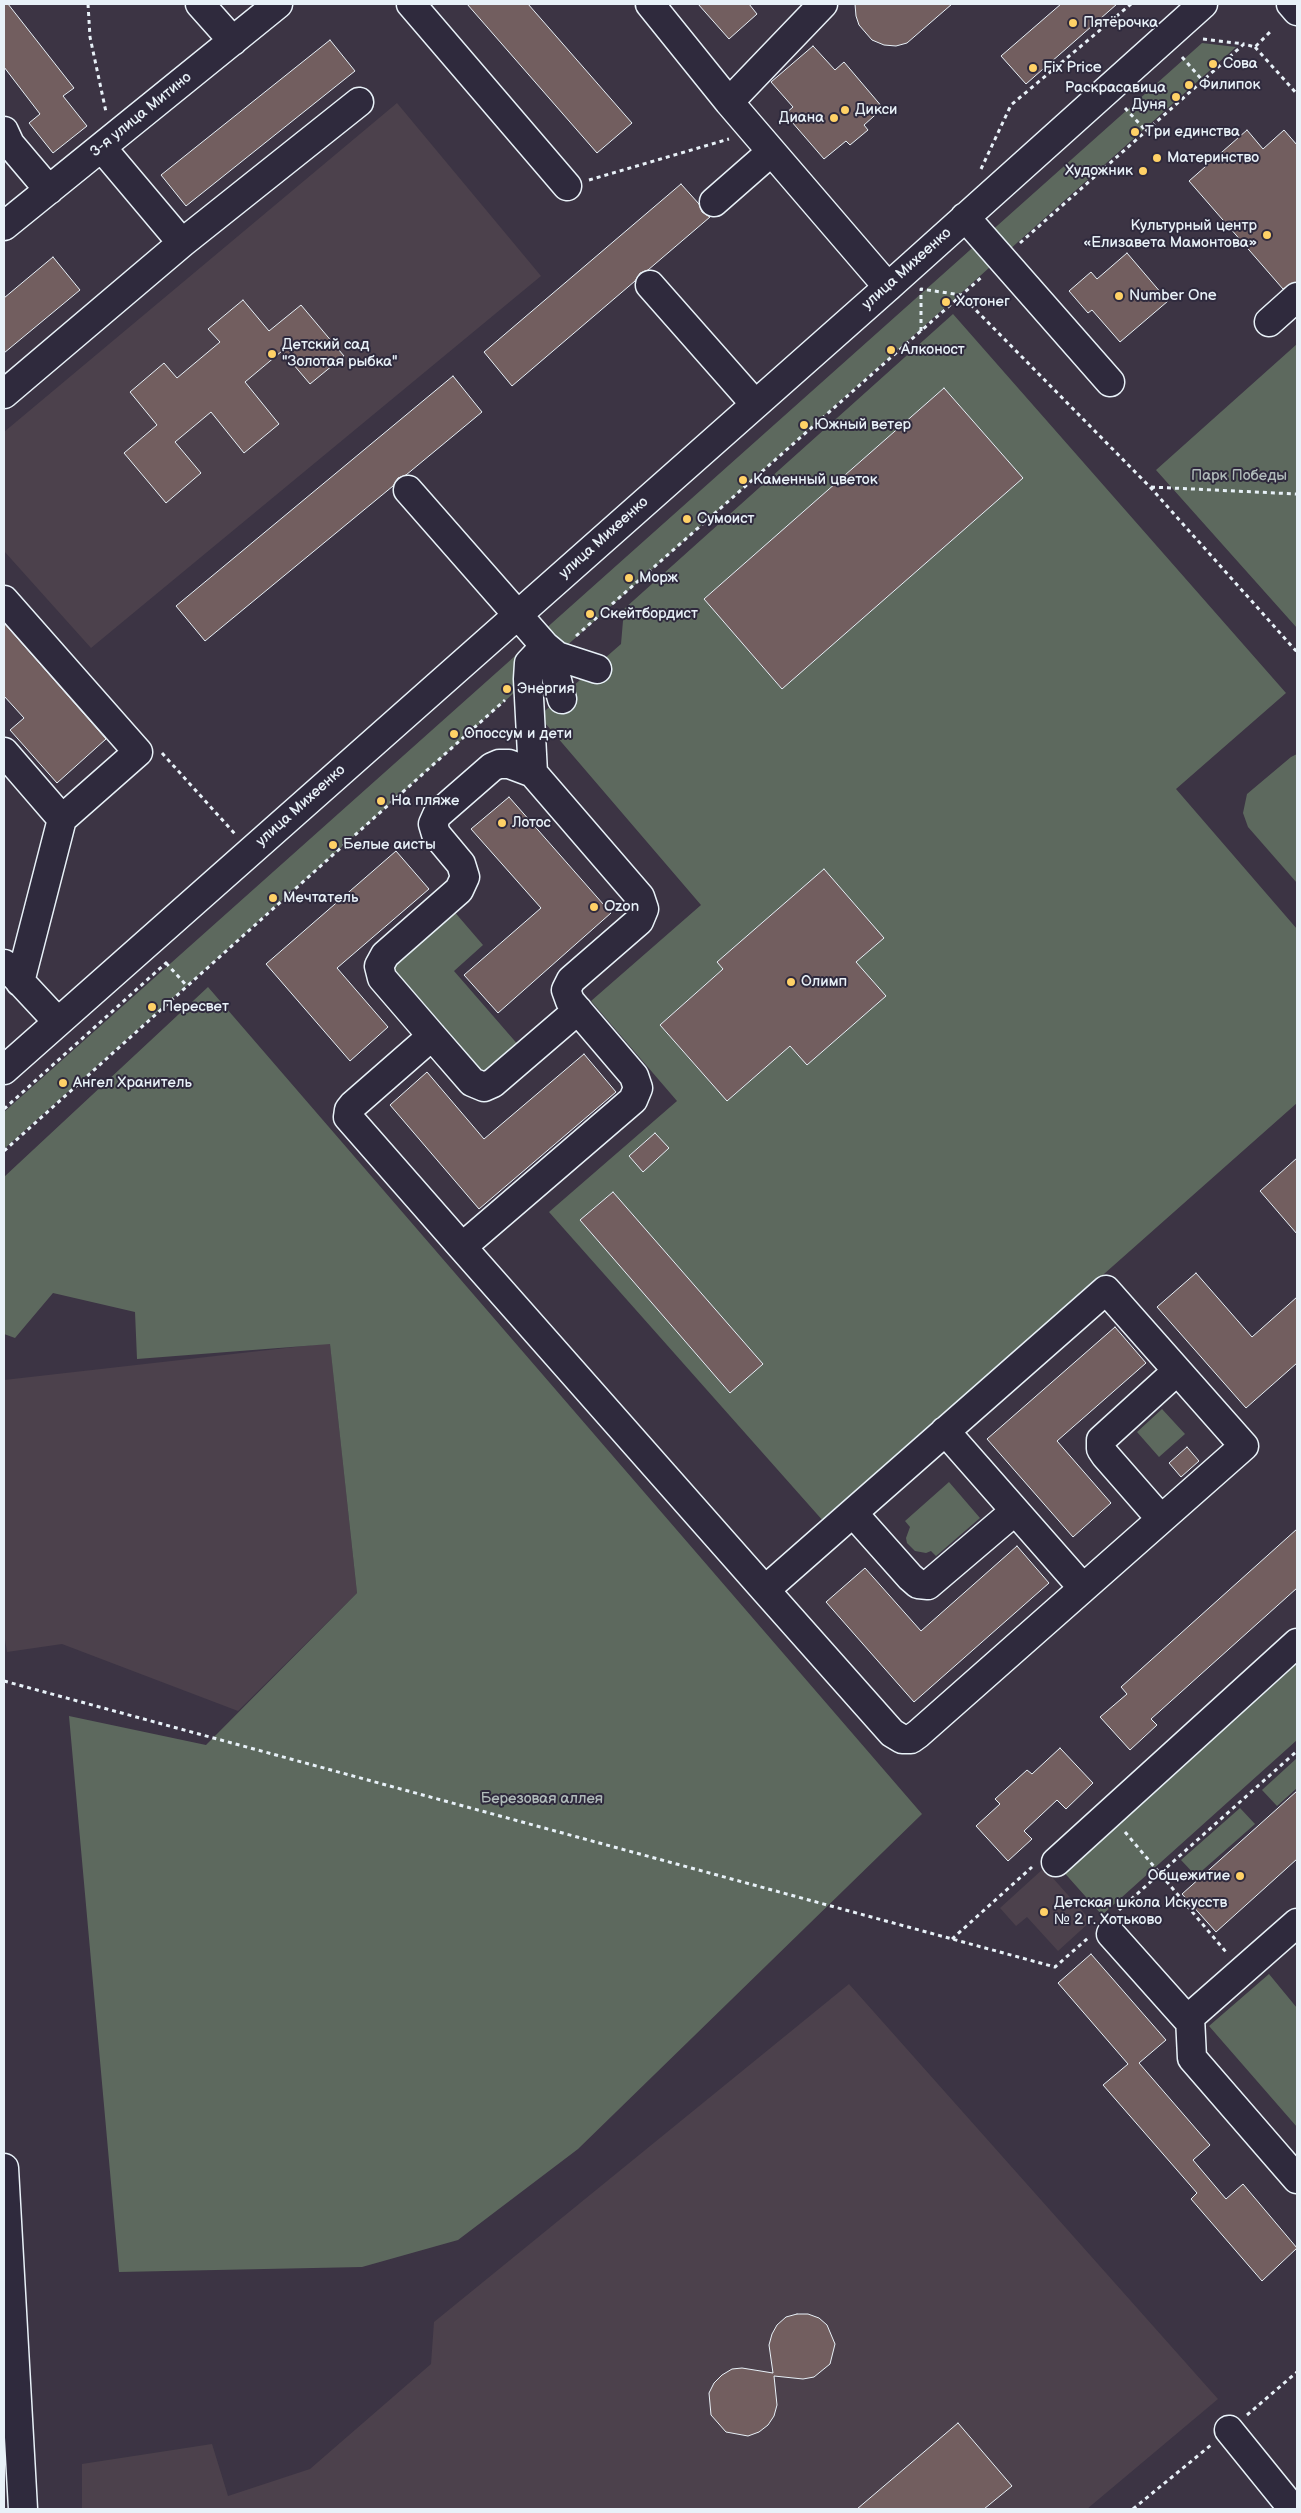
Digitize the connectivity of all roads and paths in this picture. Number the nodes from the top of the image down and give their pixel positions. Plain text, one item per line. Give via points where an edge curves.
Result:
1 (88, 4) edge
2 (200, 4) edge
3 (278, 4) edge
4 (411, 4) edge
5 (650, 4) edge
6 (823, 4) edge
7 (1203, 4) edge
8 (1291, 4) edge
9 (1297, 11) edge
10 (1272, 30) dead end
11 (233, 41) junction
12 (1255, 46) junction
13 (1181, 56) dead end
14 (1203, 81) junction
15 (1297, 94) edge
16 (359, 102) dead end
17 (729, 102) junction
18 (1125, 107) dead end
19 (4, 131) edge
20 (1146, 131) junction
21 (754, 132) junction
22 (107, 144) junction
23 (771, 152) junction
24 (567, 186) joint
25 (50, 190) junction
26 (714, 202) dead end
27 (965, 217) junction
28 (4, 226) edge
29 (182, 243) junction
30 (1002, 259) junction
31 (650, 285) dead end
32 (888, 286) junction
33 (962, 295) junction
34 (1297, 297) edge
35 (1269, 322) dead end
36 (921, 331) junction
37 (1110, 382) dead end
38 (4, 394) edge
39 (755, 404) junction
40 (1150, 486) junction
41 (408, 490) dead end
42 (1297, 494) edge
43 (4, 600) edge
44 (517, 615) junction
45 (550, 651) junction
46 (1297, 652) edge
47 (597, 669) dead end
48 (528, 679) junction
49 (562, 699) dead end
50 (4, 752) edge
51 (533, 773) junction
52 (62, 820) junction
53 (166, 963) dead end
54 (12, 973) edge
55 (187, 986) junction
56 (578, 1010) junction
57 (58, 1022) junction
58 (432, 1036) junction
59 (4, 1070) edge
60 (4, 1151) edge
61 (462, 1247) junction
62 (1177, 1371) junction
63 (945, 1431) junction
64 (1015, 1510) junction
65 (853, 1512) junction
66 (1161, 1519) junction
67 (1083, 1588) junction
68 (765, 1590) junction
69 (1297, 1643) edge
70 (4, 1681) edge
71 (1297, 1751) edge
72 (1108, 1813) junction
73 (1056, 1862) joint
74 (1297, 1923) edge
75 (1106, 1928) junction
76 (952, 1939) junction
77 (1242, 1971) junction
78 (1190, 2017) junction
79 (4, 2168) edge
80 (1297, 2180) edge
81 (1229, 2430) dead end
82 (23, 2509) edge
83 (1293, 2509) edge

1 - 22 path
2 - 11 street
3 - 11 street, 3-я улица Митино
4 - 24 street
5 - 17 street
6 - 17 street
7 - 27 street, улица Михеенко
8 - 9 street
10 - 12 path
11 - 22 street, 3-я улица Митино
12 - 14 path via 1244,44
12 - 15 path
13 - 14 path
14 - 20 path
16 - 29 street
17 - 21 street
18 - 20 path
19 - 25 street via 10,144
20 - 30 path
21 - 23 street
21 - 24 path
22 - 25 street, 3-я улица Митино
22 - 29 street
23 - 26 street
23 - 32 street
25 - 28 street, 3-я улица Митино
27 - 30 street
27 - 32 street, улица Михеенко
29 - 38 street
30 - 33 path
30 - 37 street
31 - 39 street
32 - 39 street, улица Михеенко
33 - 36 path
33 - 36 path via 922,289
33 - 40 path
34 - 35 street
36 - 45 path
39 - 44 street, улица Михеенко
40 - 42 path
40 - 46 path
41 - 44 street
43 - 52 street via 138,752
44 - 45 street
44 - 57 street, улица Михеенко
45 - 47 street
45 - 48 street via 530,663
45 - 49 street
48 - 51 street
48 - 55 path
50 - 52 street
51 - 56 street via 640,897 644,909 639,921 571,980 566,990
51 - 58 street via 509,764 492,767 437,815 433,824 436,834 461,864 465,877 459,890 385,955 379,966 382,978
52 - 54 street
53 - 55 path
54 - 57 street
55 - 60 path
56 - 58 street via 493,1083 484,1087 472,1082
56 - 61 street via 634,1076 638,1088 633,1100
57 - 59 street, улица Михеенко
58 - 61 street via 353,1105 348,1117
61 - 68 street
62 - 63 street via 1106,1290
62 - 66 street via 1102,1440 1101,1448
62 - 66 street via 1244,1446
63 - 64 street
63 - 65 street
64 - 65 street via 928,1585 918,1584 910,1577
64 - 67 street
65 - 68 street
66 - 67 street
67 - 68 street via 911,1739 902,1739 892,1733
69 - 72 street
70 - 76 path
71 - 75 path
72 - 73 street
72 - 77 path
73 - 76 path via 1036,1863
74 - 77 street
75 - 76 path via 1055,1967
75 - 78 street via 1186,2018
77 - 78 street
78 - 80 street via 1192,2058
79 - 82 street
81 - 83 street

